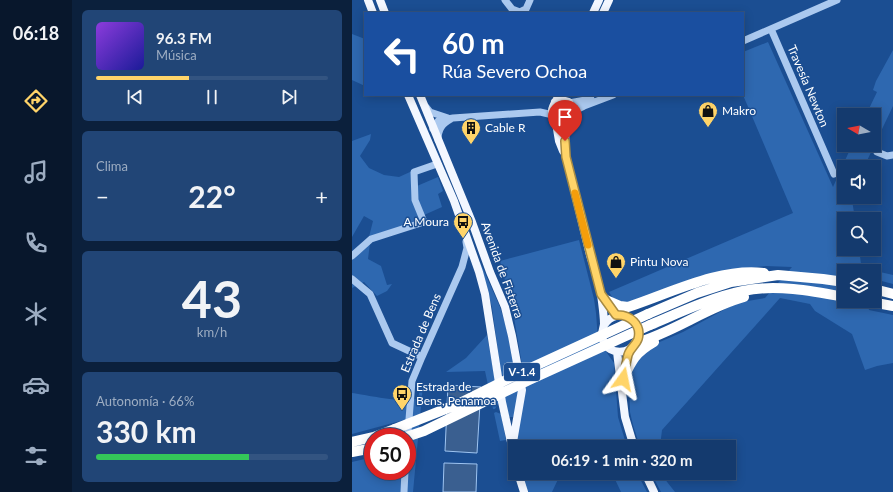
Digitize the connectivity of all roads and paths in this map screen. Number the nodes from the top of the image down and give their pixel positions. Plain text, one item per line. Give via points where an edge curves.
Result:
1 (368, 0) edge
2 (380, 0) edge
3 (505, 0) edge
4 (530, 0) edge
5 (599, 0) edge
6 (609, 0) edge
7 (837, 0) edge
8 (374, 12) edge
9 (385, 12) edge
10 (593, 12) edge
11 (603, 12) edge
12 (771, 29) junction
13 (744, 41) edge
14 (408, 96) edge
15 (420, 96) edge
16 (584, 96) edge
17 (604, 96) edge
18 (610, 96) edge
19 (592, 99) junction
20 (569, 100) edge
21 (424, 105) junction
22 (555, 107) edge
23 (568, 115) junction
24 (452, 118) junction
25 (433, 129) junction
26 (438, 140) junction
27 (877, 152) dead end
28 (893, 155) edge
29 (566, 157) junction
30 (438, 164) junction
31 (834, 174) dead end
32 (454, 201) junction
33 (352, 256) edge
34 (469, 256) junction
35 (476, 265) junction
36 (462, 267) junction
37 (778, 275) junction
38 (352, 279) edge
39 (837, 281) edge
40 (795, 290) junction
41 (675, 291) junction
42 (881, 291) edge
43 (893, 294) edge
44 (603, 296) junction
45 (837, 296) edge
46 (881, 304) edge
47 (893, 306) edge
48 (620, 315) junction
49 (509, 321) junction
50 (604, 325) junction
51 (672, 329) junction
52 (634, 345) junction
53 (616, 352) junction
54 (422, 357) junction
55 (496, 360) junction
56 (518, 366) junction
57 (622, 383) junction
58 (398, 428) edge
59 (408, 428) edge
60 (416, 434) edge
61 (364, 439) edge
62 (510, 440) edge
63 (513, 440) edge
64 (632, 440) edge
65 (352, 442) edge
66 (364, 450) edge
67 (352, 452) edge
68 (405, 480) edge
69 (520, 480) edge
70 (648, 480) edge
71 (404, 492) edge
72 (524, 492) edge
73 (654, 492) edge

1 - 8 main road
2 - 9 main road
3 - 4 street via 512,10 520,12 526,9
5 - 10 main road
6 - 11 main road
7 - 12 street
12 - 13 street
12 - 31 street, Travesía Newton
14 - 30 main road, Avenida de Fisterra
15 - 21 main road, Avenida de Fisterra
16 - 19 street
17 - 19 street
18 - 23 street
19 - 20 street
20 - 22 main road via 562,100
20 - 23 main road
21 - 24 street via 430,112
21 - 25 main road, Avenida de Fisterra
22 - 23 main road via 561,119
22 - 24 street via 540,112
22 - 29 main road via 559,141
23 - 29 main road
24 - 25 street via 438,121
24 - 26 street via 441,127
25 - 26 main road, Avenida de Fisterra
25 - 32 main road via 434,142 450,182
26 - 49 main road, Avenida de Fisterra
27 - 28 street via 887,156
29 - 44 main road
30 - 32 main road, Avenida de Fisterra
30 - 33 street via 414,172 415,200 424,222 371,239
32 - 34 main road, Avenida de Fisterra via 465,232
34 - 35 main road, Avenida de Fisterra
34 - 36 street, Estrada de Bens
34 - 49 main road via 480,257
35 - 36 street, Avenida de Fisterra
35 - 55 main road, Avenida de Fisterra via 485,294
36 - 54 street, Estrada de Bens
37 - 39 highway, V-1.4
37 - 41 highway via 748,272 710,278
37 - 58 highway, V-1.4, bridge via 732,282 697,293 524,371 458,404
38 - 54 street via 370,294 392,343
40 - 45 highway, V-1.4
40 - 51 highway via 739,298
40 - 60 highway, V-1.4, bridge via 744,291 709,300
41 - 44 highway via 628,307 620,306
41 - 48 highway
42 - 43 highway
44 - 48 main road
44 - 50 main road
46 - 47 highway
48 - 50 main road via 607,320
48 - 52 main road via 634,321 637,326
49 - 56 main road, Avenida de Fisterra
50 - 53 main road via 603,342
51 - 52 highway
51 - 57 highway via 636,354
52 - 53 main road via 627,351
52 - 57 main road via 628,353
53 - 57 main road
54 - 59 street, Estrada de Bens via 412,381
55 - 56 main road via 502,381 514,380
55 - 62 main road, Avenida de Fisterra
56 - 63 main road, Avenida de Fisterra via 522,390
57 - 64 main road via 624,417
61 - 65 highway, V-1.4
66 - 67 highway
68 - 71 street
69 - 72 main road
70 - 73 main road

